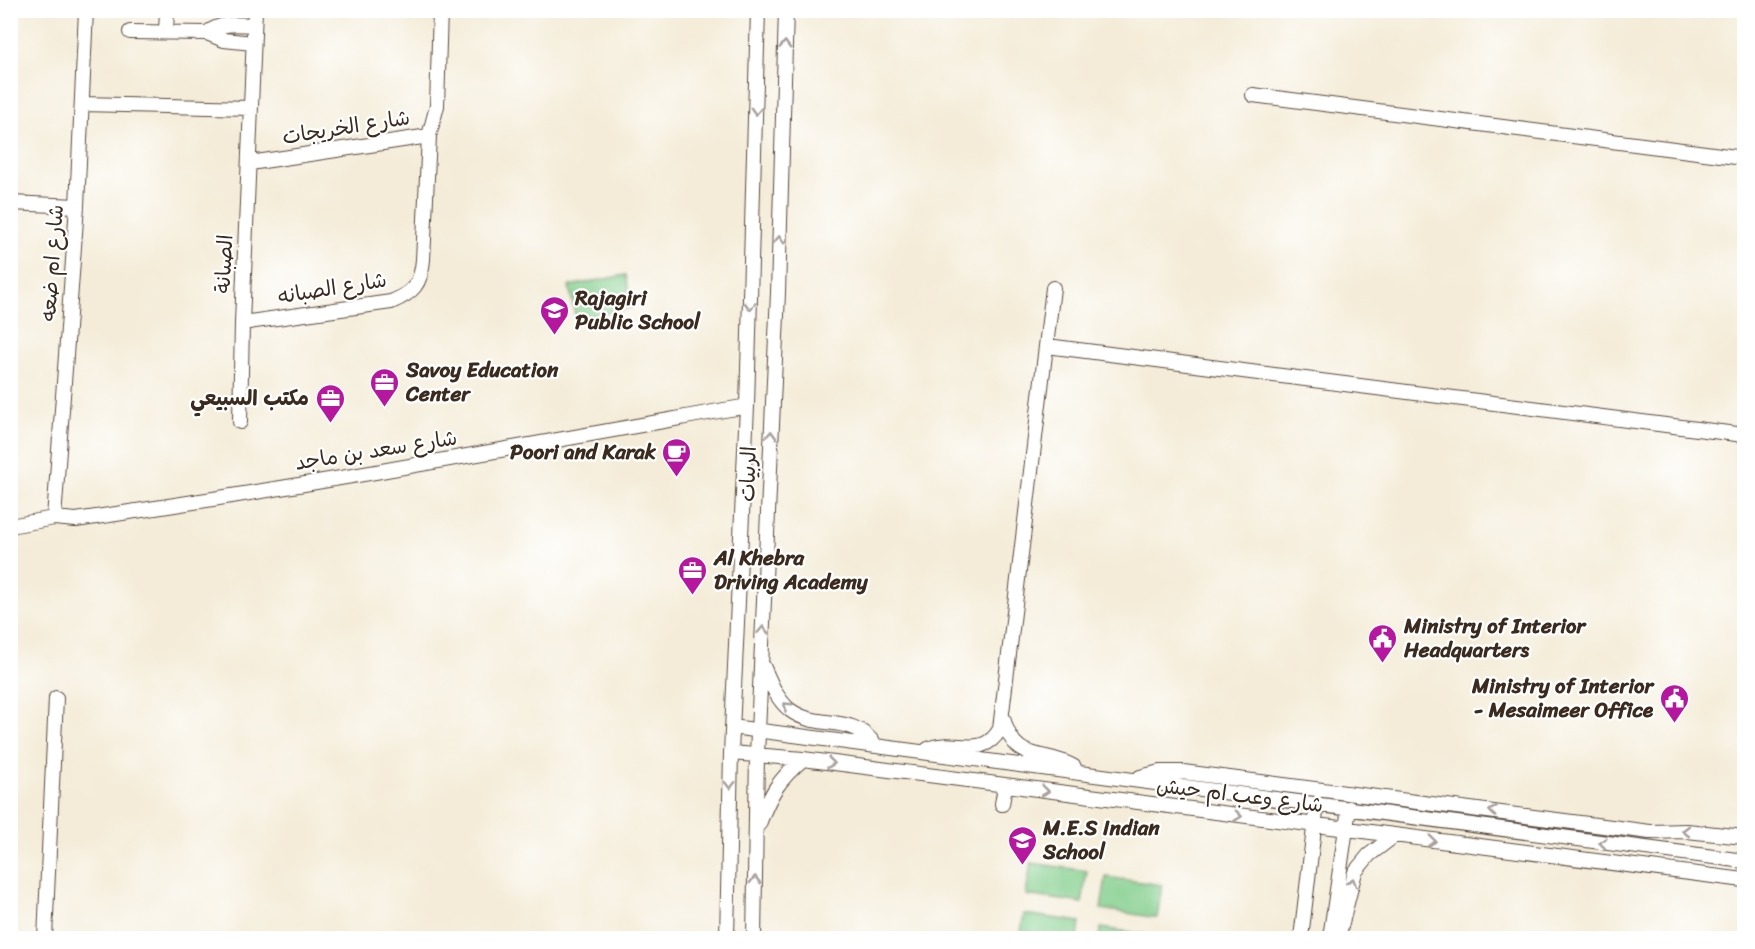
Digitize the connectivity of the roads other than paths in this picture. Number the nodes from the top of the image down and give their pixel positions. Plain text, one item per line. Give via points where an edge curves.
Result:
1 (86, 10) edge
2 (166, 10) edge
3 (255, 10) edge
4 (440, 10) edge
5 (758, 10) edge
6 (786, 10) edge
7 (254, 25) junction
8 (130, 32) dead end
9 (166, 32) junction
10 (207, 33) junction
11 (253, 43) junction
12 (1253, 95) dead end
13 (81, 104) junction
14 (251, 108) junction
15 (429, 136) junction
16 (1744, 158) edge
17 (250, 163) junction
18 (10, 203) edge
19 (77, 206) junction
20 (1053, 288) dead end
21 (242, 323) junction
22 (1047, 346) junction
23 (747, 406) junction
24 (240, 422) dead end
25 (1744, 435) edge
26 (54, 518) junction
27 (10, 526) edge
28 (761, 663) junction
29 (56, 698) dead end
30 (1003, 718) junction
31 (732, 727) junction
32 (758, 730) junction
33 (875, 746) junction
34 (923, 752) junction
35 (731, 753) junction
36 (757, 754) junction
37 (804, 759) junction
38 (1082, 772) junction
39 (1132, 779) junction
40 (1005, 786) junction
41 (1317, 803) junction
42 (1002, 804) dead end
43 (1349, 808) junction
44 (1548, 818) junction
45 (1314, 826) junction
46 (1346, 830) junction
47 (1524, 833) junction
48 (755, 834) junction
49 (1394, 836) junction
50 (1744, 837) edge
51 (1744, 861) edge
52 (1744, 880) edge
53 (45, 939) edge
54 (727, 939) edge
55 (754, 939) edge
56 (1302, 939) edge
57 (1330, 939) edge
58 (1338, 939) edge

1 - 13 street, شارع ام ضعه
2 - 9 street
3 - 7 street, الصبانة
4 - 15 street, شارع الخريجات via 436,106
5 -> 23 street, الربيات
28 -> 6 street, الربيات
7 - 10 street via 223,24
7 - 11 street, الصبانة
8 - 9 street
9 - 10 street
10 - 11 street via 224,40
11 - 14 street, الصبانة
12 - 16 street
13 - 14 street
13 - 19 street, شارع ام ضعه
14 - 17 street, الصبانة
15 - 17 street, شارع الخريجات
15 - 21 street, شارع الصبانه via 422,275 414,288 391,302
17 - 21 street, الصبانة
18 - 19 street
19 - 26 street, شارع ام ضعه
20 - 22 street
21 - 24 street, الصبانة
22 - 25 street
22 - 30 street
23 - 26 street, شارع سعد بن ماجد via 247,495 76,520
23 - 31 street, الربيات
26 - 27 street, شارع سعد بن ماجد
28 - 32 street, الربيات
33 -> 28 street via 851,726 807,719 789,710
29 - 53 street
30 - 34 street via 997,734 984,745 938,745
30 - 38 street via 1008,734 1019,748 1067,763
31 - 32 street, شارع وعب ام حيش
31 - 35 street, الربيات
32 - 33 street, شارع وعب ام حيش
32 - 36 street, الربيات
33 - 34 street, شارع وعب ام حيش
34 - 38 street, شارع وعب ام حيش
35 - 36 street, شارع وعب ام حيش
35 -> 54 street, الربيات
36 - 37 street, شارع وعب ام حيش
36 - 48 street, الربيات
37 -> 40 street, شارع وعب ام حيش
37 - 48 street via 773,790
38 - 39 street, شارع وعب ام حيش
39 - 41 street, شارع وعب ام حيش
44 -> 39 street, شارع وعب ام حيش via 1183,772 1160,772
40 - 42 street
40 -> 45 street, شارع وعب ام حيش
41 - 43 street, شارع وعب ام حيش
41 - 45 street
43 - 46 street
43 - 47 street, شارع وعب ام حيش
44 - 47 street
50 -> 44 street, شارع وعب ام حيش via 1650,832
45 - 46 street, شارع وعب ام حيش
45 - 56 street
46 - 49 street, شارع وعب ام حيش
46 - 57 street
51 -> 47 street, شارع وعب ام حيش
55 -> 48 street, الربيات
49 -> 52 street, شارع وعب ام حيش
58 -> 49 street via 1355,872

